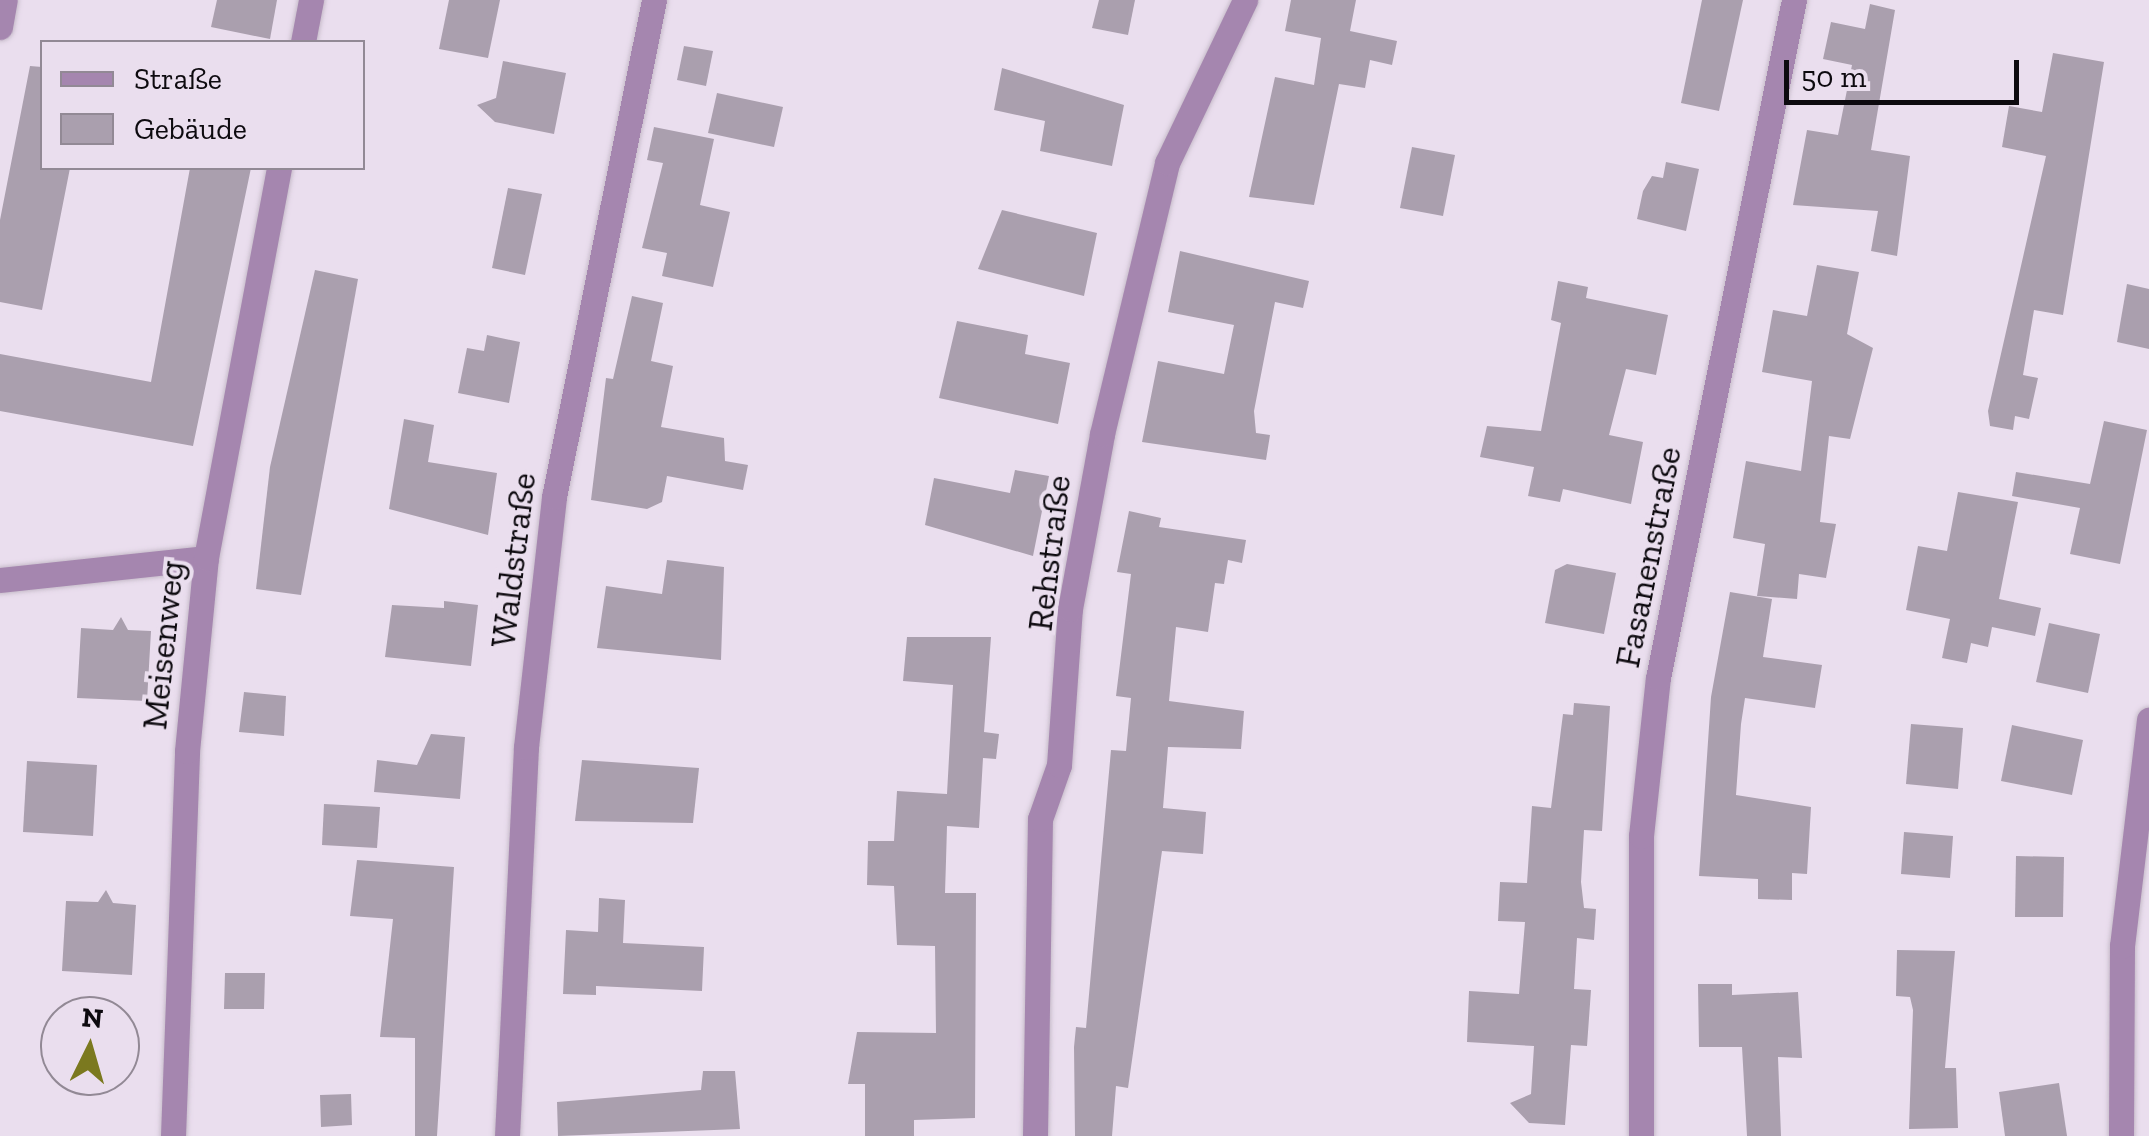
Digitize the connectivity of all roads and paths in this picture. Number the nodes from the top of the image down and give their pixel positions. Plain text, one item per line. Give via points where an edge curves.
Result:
1 (5, 0) edge
2 (311, 0) edge
3 (654, 0) edge
4 (1245, 0) edge
5 (1794, 0) edge
6 (0, 28) edge
7 (303, 40) edge
8 (279, 170) edge
9 (206, 558) junction
10 (0, 580) edge
11 (2149, 720) edge
12 (173, 1136) edge
13 (507, 1136) edge
14 (1035, 1136) edge
15 (1641, 1136) edge
16 (2121, 1136) edge

1 - 6 street
2 - 7 street
3 - 13 street, Waldstraße via 554,497 524,767
4 - 14 street, Rehstraße via 1167,162 1102,434 1070,608 1060,765 1040,819
5 - 15 street, Fasanenstraße via 1658,678 1641,856
8 - 9 street, Meisenweg
9 - 10 street
9 - 12 street, Meisenweg via 188,751
11 - 16 street via 2122,946

